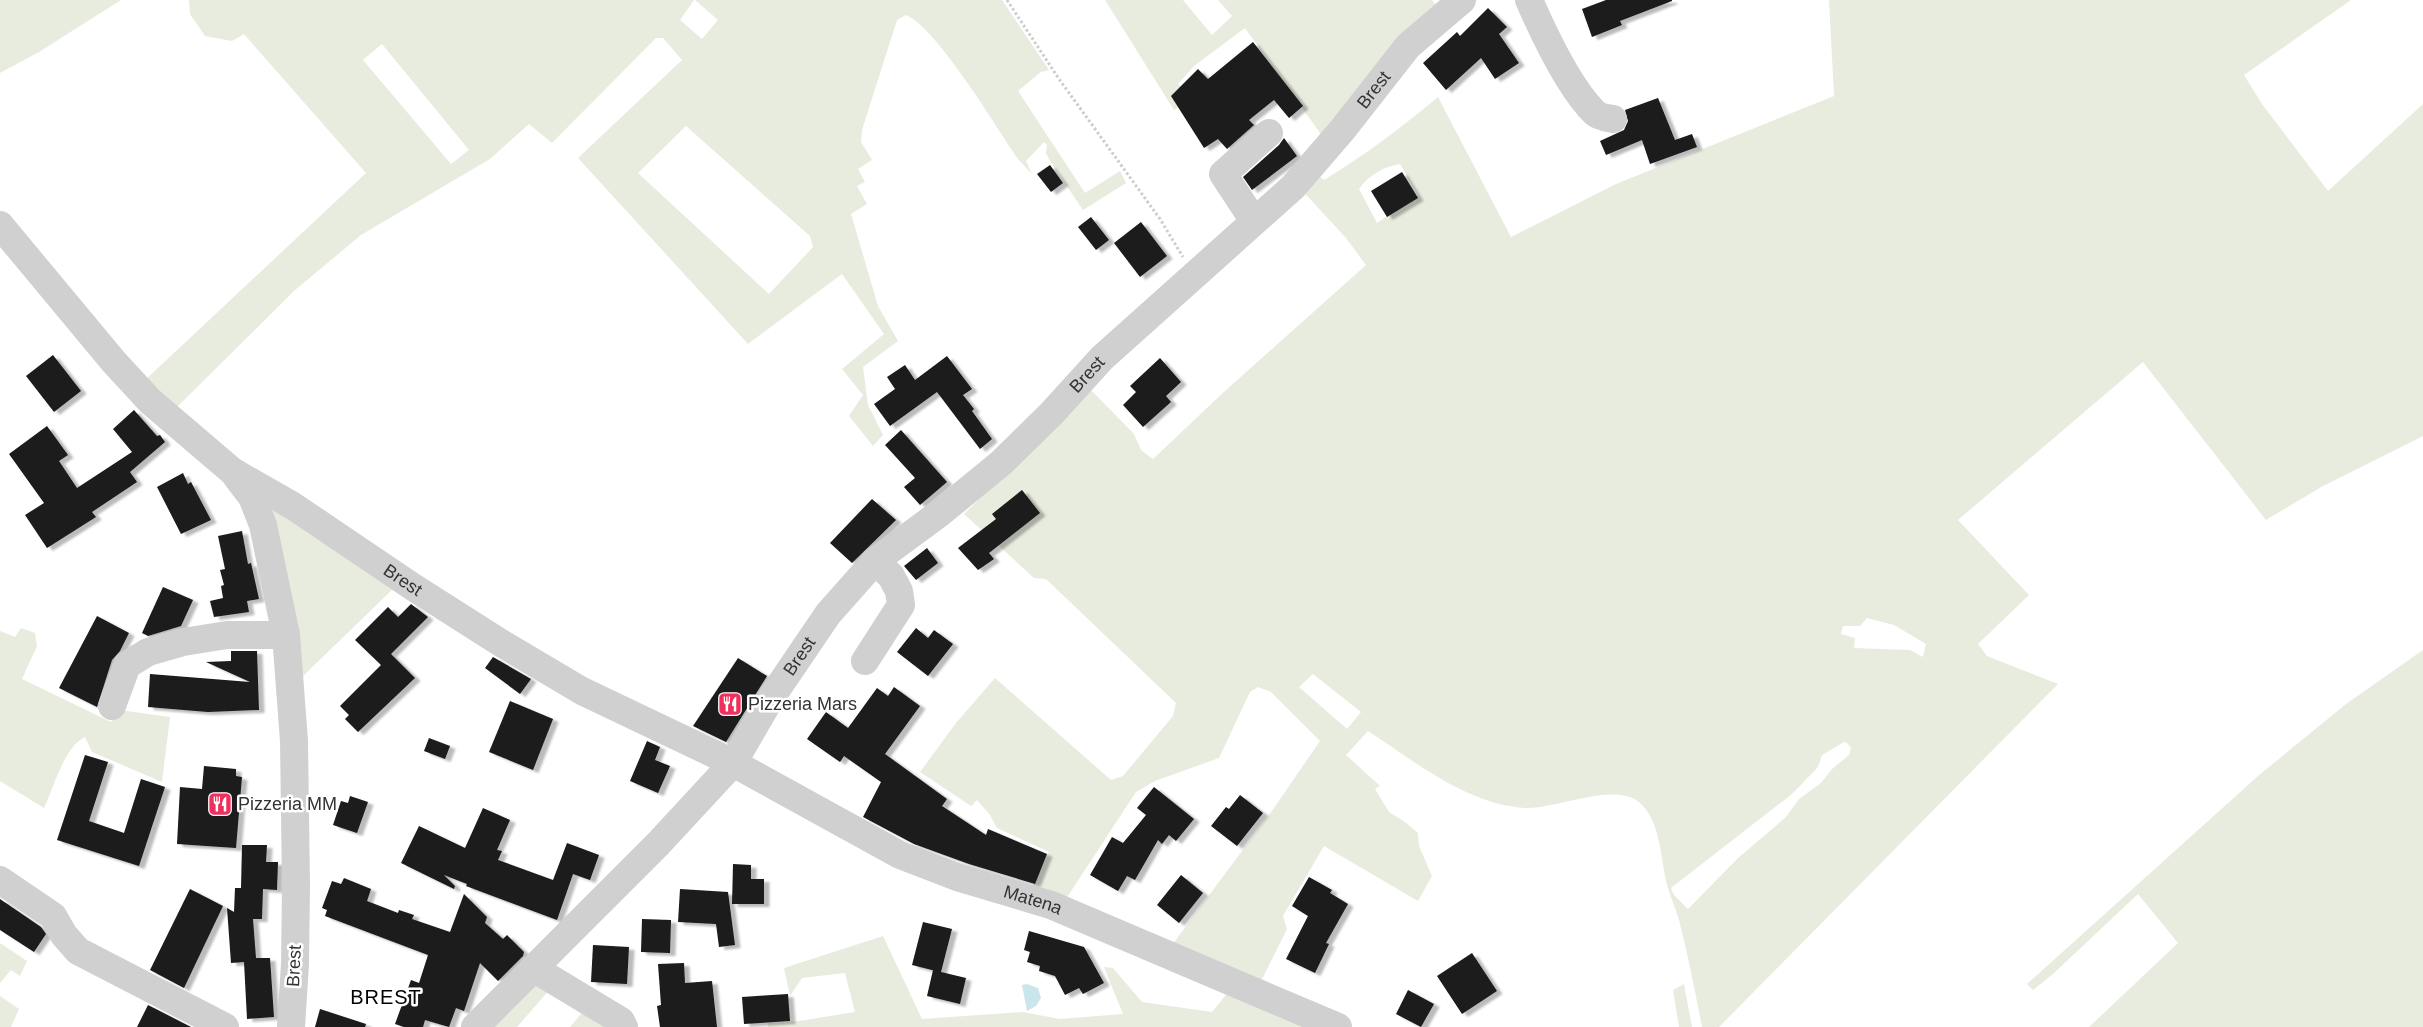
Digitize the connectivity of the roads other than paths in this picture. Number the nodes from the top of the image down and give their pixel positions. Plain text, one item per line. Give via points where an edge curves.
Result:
1 (1462, 0) edge
2 (1529, 0) edge
3 (1614, 119) dead end
4 (1269, 133) dead end
5 (1254, 221) junction
6 (0, 225) edge
7 (232, 471) junction
8 (875, 560) junction
9 (286, 635) junction
10 (865, 661) dead end
11 (112, 706) dead end
12 (733, 763) junction
13 (0, 880) edge
14 (533, 968) junction
15 (626, 1025) edge
16 (225, 1027) edge
17 (291, 1027) edge
18 (475, 1027) edge
19 (1338, 1027) edge

1 - 5 street, Brest via 1408,46 1293,187
2 - 3 street via 1543,32 1573,83 1597,114
4 - 5 street via 1223,174
5 - 8 street, Brest via 1102,358 1001,464
6 - 7 street via 150,401
7 - 9 street, Brest via 252,498 263,525
7 - 12 street, Brest via 293,506 493,638 582,691
8 - 10 street via 891,576 899,591 901,605
8 - 12 street, Brest via 828,614 769,701
9 - 11 street via 227,635 148,652 127,665
9 - 17 street, Brest via 294,741 296,886
12 - 14 street, Brest via 658,844
12 - 19 street, Matena via 900,855 957,878 1051,905
13 - 16 street via 53,916 78,951
14 - 15 street
14 - 18 street, Brest

